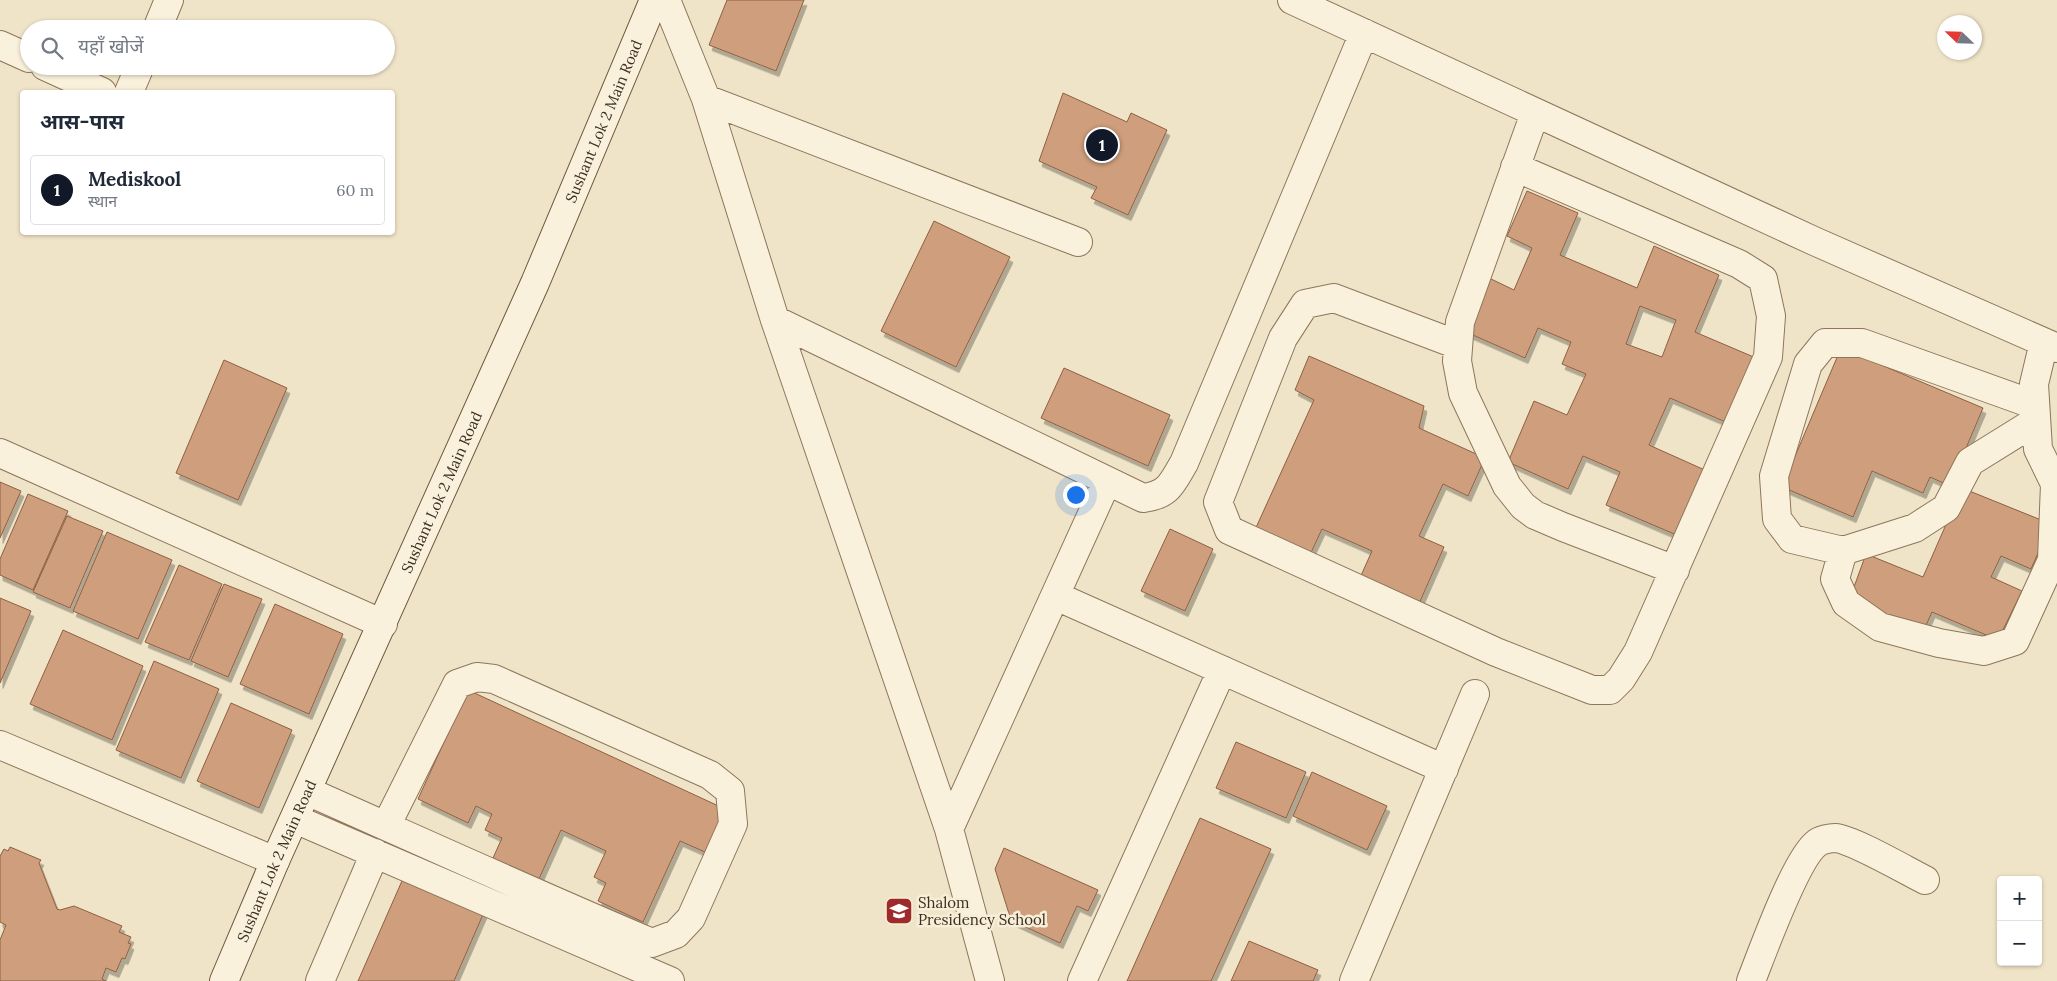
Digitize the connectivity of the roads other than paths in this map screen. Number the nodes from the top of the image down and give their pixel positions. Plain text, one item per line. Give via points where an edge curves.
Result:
1 (169, 0) edge
2 (654, 0) edge
3 (666, 0) edge
4 (1292, 0) edge
5 (161, 20) edge
6 (1364, 34) junction
7 (0, 45) edge
8 (20, 54) edge
9 (65, 75) edge
10 (136, 75) edge
11 (98, 90) edge
12 (130, 90) edge
13 (706, 99) junction
14 (1535, 113) junction
15 (1515, 167) junction
16 (1078, 242) dead end
17 (775, 320) junction
18 (1458, 345) junction
19 (2050, 345) edge
20 (2036, 413) junction
21 (0, 453) edge
22 (1107, 481) junction
23 (1843, 551) junction
24 (1675, 570) junction
25 (1056, 596) junction
26 (383, 624) junction
27 (1222, 670) junction
28 (1475, 694) dead end
29 (0, 744) edge
30 (1444, 770) junction
31 (307, 791) junction
32 (295, 819) junction
33 (386, 826) junction
34 (949, 829) junction
35 (375, 854) junction
36 (276, 861) junction
37 (1926, 880) dead end
38 (224, 981) edge
39 (320, 981) edge
40 (670, 981) edge
41 (990, 981) edge
42 (1082, 981) edge
43 (1354, 981) edge
44 (1750, 981) edge

1 - 5 street
2 - 26 street, Sushant Lok 2 Main Road via 535,283
3 - 13 street
4 - 6 street
6 - 14 street
6 - 22 street via 1184,463 1171,485 1158,496 1143,498
7 - 8 street
9 - 11 street
10 - 12 street
13 - 16 street
13 - 17 street
14 - 15 street
14 - 19 street
15 - 18 street via 1460,322
15 - 24 street via 1739,264 1763,279 1770,316 1768,357
17 - 22 street
17 - 34 street
18 - 24 street via 1457,361 1463,393 1507,486 1523,506 1549,521
18 - 24 street via 1334,298 1305,304 1283,338 1218,502 1229,530 1496,652 1592,690 1610,690 1621,679 1638,652
19 - 20 street via 2034,384
20 - 23 street via 1970,462 1946,508 1915,528
20 - 23 street via 2038,449 2055,484 2052,560 2015,641 1984,651 1880,627 1846,603 1835,579
20 - 23 street via 1862,343 1824,343 1808,364 1774,476 1777,519 1792,539
21 - 26 street
22 - 25 street
25 - 27 street
25 - 34 street
26 - 31 street, Sushant Lok 2 Main Road
27 - 30 street
27 - 42 street
28 - 30 street
29 - 36 street
30 - 43 street
31 - 32 street, Sushant Lok 2 Main Road
31 - 33 street
32 - 35 street
32 - 36 street, Sushant Lok 2 Main Road
33 - 33 street via 457,684 477,677 494,679 710,775 730,792 733,824 691,918 676,934 652,943
34 - 41 street
35 - 39 street
35 - 40 street
36 - 38 street, Sushant Lok 2 Main Road
37 - 44 street via 1851,843 1835,838 1818,842 1806,854 1797,872

